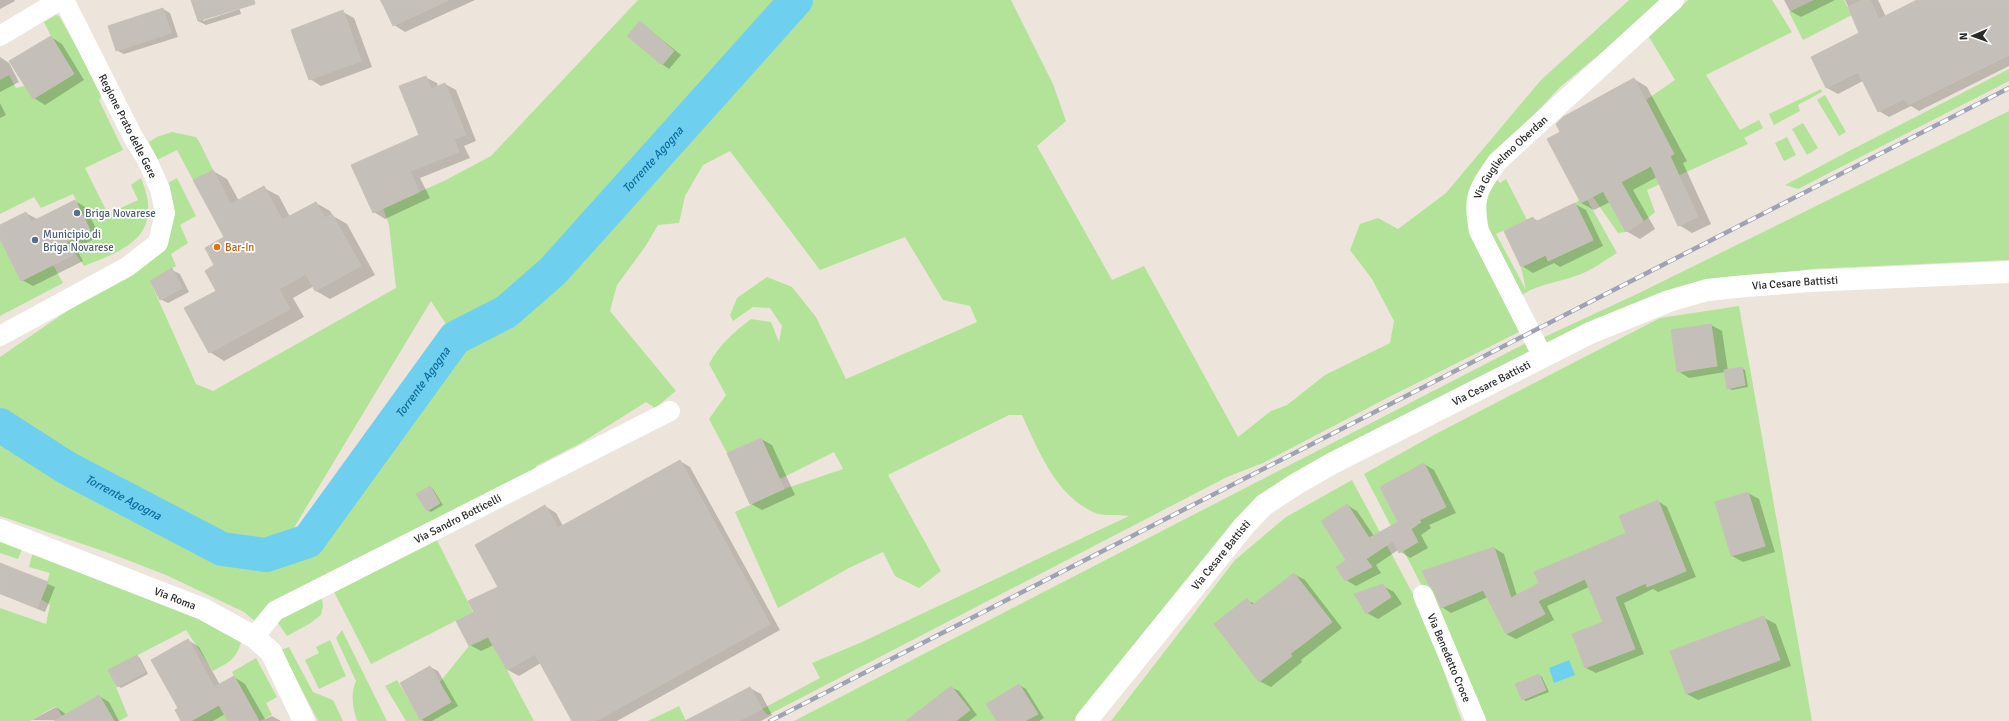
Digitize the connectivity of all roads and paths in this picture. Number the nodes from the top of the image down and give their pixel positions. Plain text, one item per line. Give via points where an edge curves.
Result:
1 (60, 0) edge
2 (64, 0) edge
3 (1674, 0) edge
4 (0, 36) edge
5 (2009, 272) edge
6 (0, 336) edge
7 (1543, 357) junction
8 (670, 411) dead end
9 (0, 530) edge
10 (1423, 595) dead end
11 (254, 637) junction
12 (304, 721) edge
13 (1086, 721) edge
14 (1476, 721) edge

1 - 4 street
2 - 6 street, Regione Prato delle Gere via 147,160 160,189 165,213 158,243 127,267
3 - 7 street, Via Guglielmo Oberdan via 1497,162 1480,187 1475,209 1479,231
5 - 7 street, Via Cesare Battisti via 1810,281 1707,290 1669,300 1633,314
7 - 13 street, Via Cesare Battisti via 1331,464 1264,505 1223,550
8 - 11 street, Via Sandro Botticelli via 275,611
9 - 11 street, Via Roma via 203,608
10 - 14 street, Via Benedetto Croce
11 - 12 street, Via Roma via 271,652

